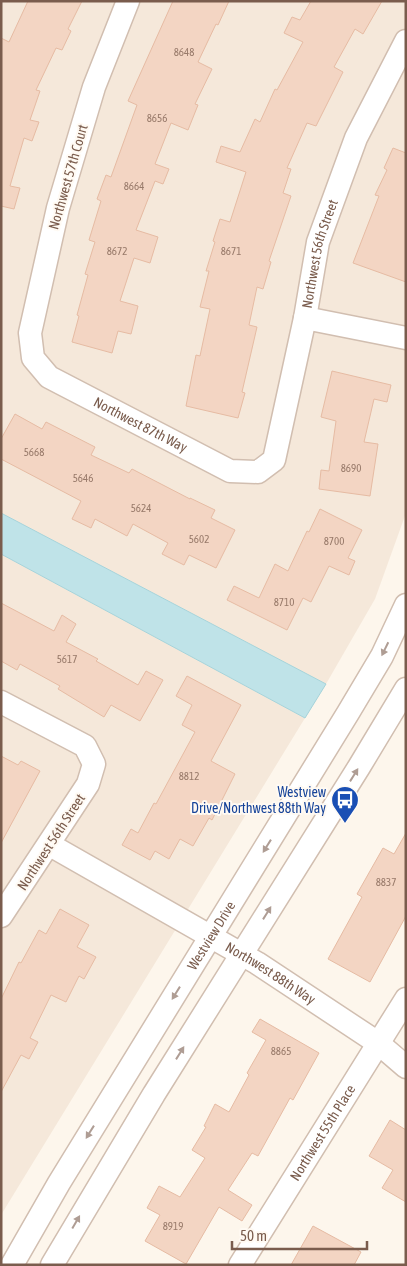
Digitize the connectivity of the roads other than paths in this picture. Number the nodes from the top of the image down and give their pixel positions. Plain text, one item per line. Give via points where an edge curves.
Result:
1 (128, 1) edge
2 (406, 41) edge
3 (305, 318) junction
4 (406, 338) edge
5 (33, 358) joint
6 (258, 472) joint
7 (406, 605) edge
8 (406, 689) edge
9 (1, 702) edge
10 (50, 845) junction
11 (1, 916) edge
12 (210, 937) junction
13 (241, 954) junction
14 (406, 1000) edge
15 (378, 1043) junction
16 (406, 1067) edge
17 (12, 1265) edge
18 (52, 1265) edge
19 (240, 1265) edge

1 - 5 street, Northwest 57th Court via 94,87 58,208 30,333
2 - 3 street, Northwest 56th Street via 356,138 318,242
3 - 4 street
3 - 6 street, Northwest 56th Street via 274,460
5 - 6 street, Northwest 87th Way via 50,377 230,471
7 -> 12 street, Westview Drive via 382,656
13 -> 8 street
9 - 10 street, Northwest 56th Street via 85,746 94,764 88,784
10 - 11 street, Northwest 56th Street
10 - 12 street, Northwest 88th Way
12 - 13 street, Northwest 88th Way
12 -> 17 street, Westview Drive via 59,1182
13 - 15 street, Northwest 88th Way
18 -> 13 street
14 - 15 street, Northwest 55th Place
15 - 16 street, Northwest 88th Way
15 - 19 street, Northwest 55th Place

